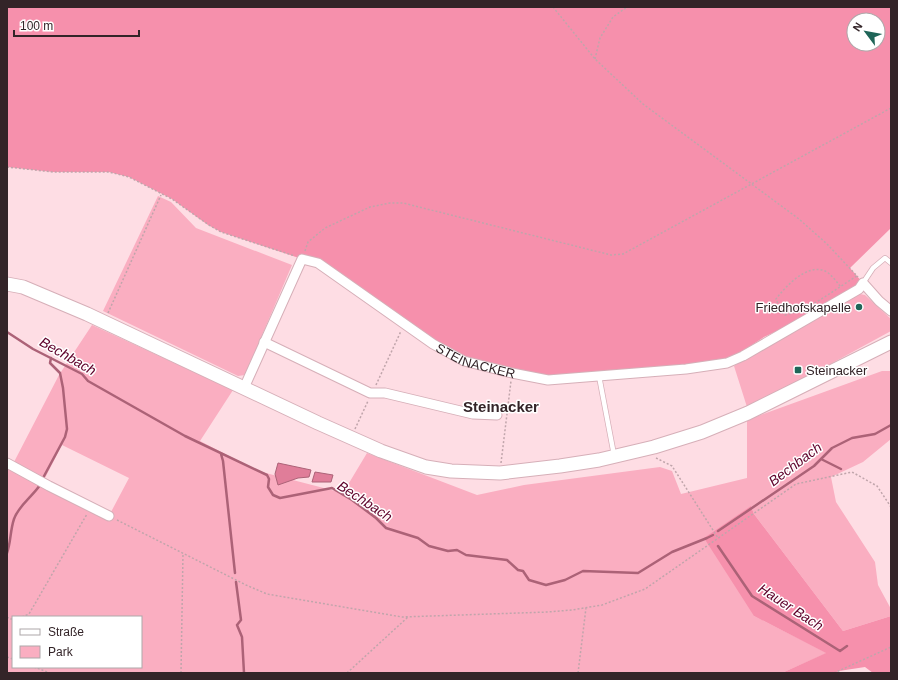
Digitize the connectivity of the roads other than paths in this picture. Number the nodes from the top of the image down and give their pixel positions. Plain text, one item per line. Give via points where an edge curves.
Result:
1 (891, 263) edge
2 (864, 283) junction
3 (7, 284) edge
4 (891, 311) edge
5 (264, 342) junction
6 (891, 342) edge
7 (599, 376) junction
8 (244, 388) junction
9 (497, 415) dead end
10 (614, 456) junction
11 (7, 463) edge
12 (109, 516) road end

1 - 2 lane via 885,258 873,268
2 - 4 street
2 - 7 street, STEINACKER via 859,289 727,363
3 - 8 main road via 23,287 54,299
5 - 7 street, STEINACKER via 302,259 318,263 404,325 464,361 548,380
5 - 8 street
5 - 9 street via 372,393 385,393 473,414
6 - 10 main road via 748,413 702,432
7 - 10 lane
8 - 10 main road via 381,451 426,467 500,473
11 - 12 street

